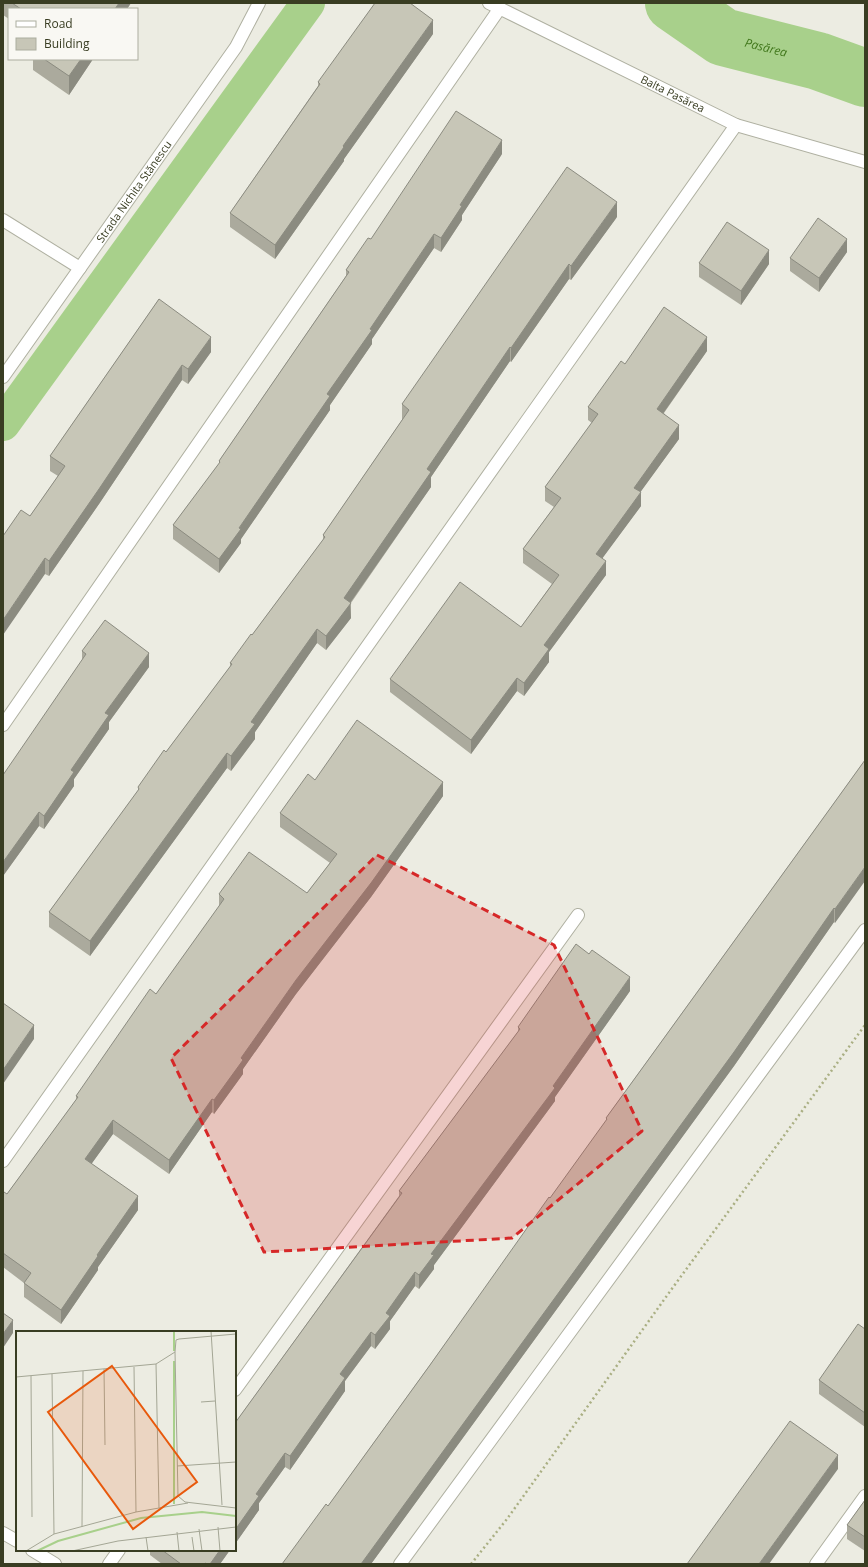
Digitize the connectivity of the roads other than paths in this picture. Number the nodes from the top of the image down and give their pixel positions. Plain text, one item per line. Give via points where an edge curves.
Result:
1 (259, 3) edge
2 (495, 6) edge
3 (736, 125) junction
4 (865, 162) edge
5 (3, 220) edge
6 (80, 268) junction
7 (3, 377) edge
8 (3, 725) edge
9 (578, 915) dead end
10 (865, 930) edge
11 (3, 1161) edge
12 (236, 1389) edge
13 (865, 1496) edge
14 (3, 1533) edge
15 (16, 1540) edge
16 (34, 1551) edge
17 (118, 1551) edge
18 (55, 1564) edge
19 (109, 1564) edge
20 (400, 1564) edge
21 (816, 1564) edge

1 - 6 street, Strada Nichita Stănescu via 236,47
2 - 3 street, Balta Pasărea
2 - 8 street
3 - 4 street, Balta Pasărea
3 - 11 street
5 - 6 street
6 - 7 street, Strada Nichita Stănescu
9 - 12 street
10 - 20 street
13 - 21 street
14 - 15 street
16 - 18 street
17 - 19 street

